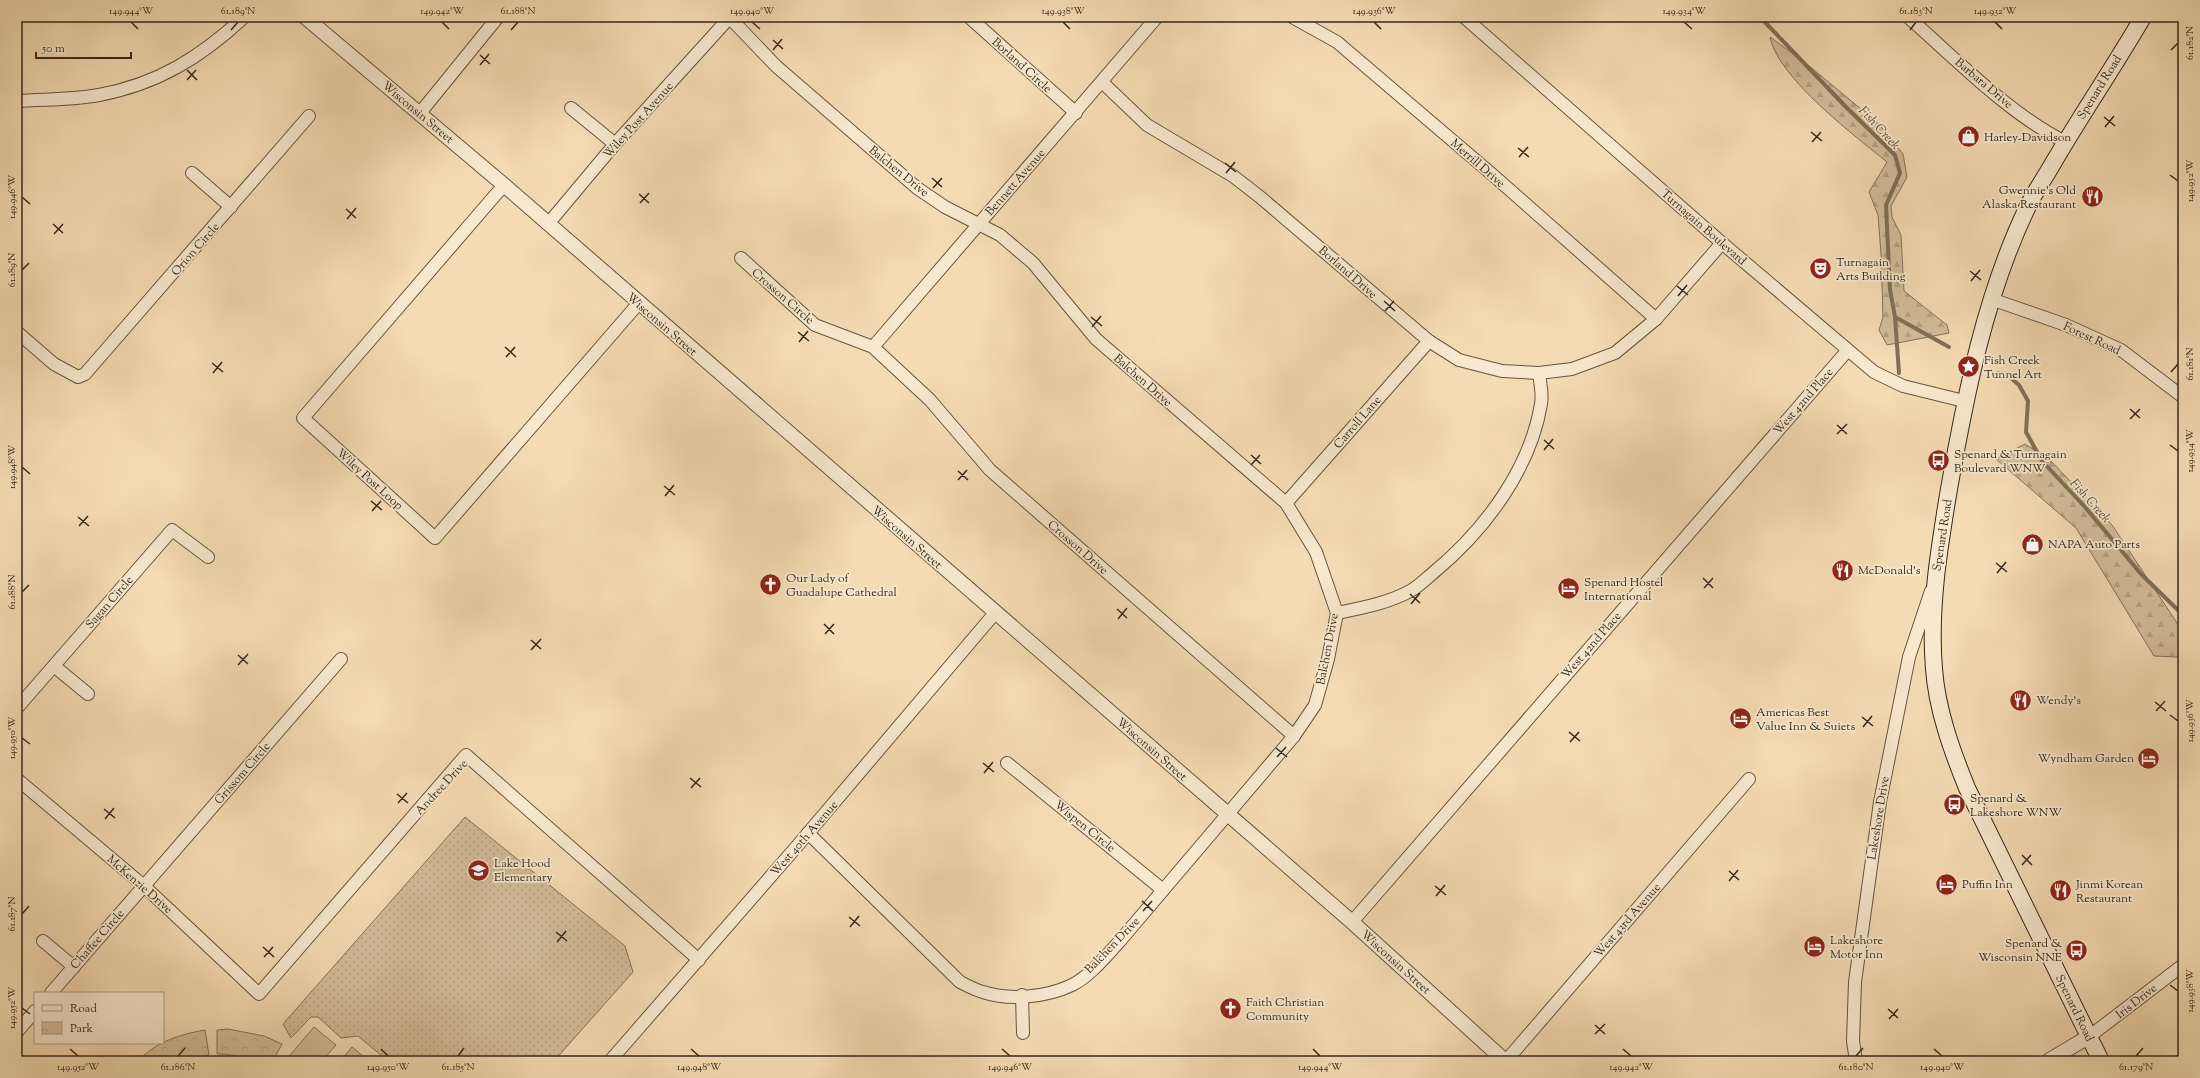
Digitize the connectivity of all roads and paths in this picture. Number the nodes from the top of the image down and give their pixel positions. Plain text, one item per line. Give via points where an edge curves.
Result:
1 (244, 17) edge
2 (305, 17) edge
3 (498, 17) edge
4 (729, 17) edge
5 (969, 17) edge
6 (1157, 17) edge
7 (1292, 17) edge
8 (1464, 17) edge
9 (1908, 17) edge
10 (2143, 17) edge
11 (1102, 82) junction
12 (17, 101) edge
13 (571, 108) dead end
14 (420, 113) junction
15 (1076, 113) junction
16 (309, 116) dead end
17 (2065, 142) junction
18 (615, 144) junction
19 (192, 172) dead end
20 (504, 185) junction
21 (232, 207) junction
22 (980, 223) junction
23 (548, 224) junction
24 (1722, 243) junction
25 (741, 258) dead end
26 (1991, 299) junction
27 (638, 304) junction
28 (1656, 319) junction
29 (17, 332) edge
30 (1429, 341) junction
31 (873, 347) junction
32 (1847, 351) junction
33 (1539, 373) junction
34 (2183, 397) edge
35 (1964, 401) junction
36 (1286, 503) junction
37 (208, 557) dead end
38 (1934, 579) junction
39 (995, 613) junction
40 (1337, 613) junction
41 (1933, 656) junction
42 (1909, 657) junction
43 (341, 659) dead end
44 (54, 666) junction
45 (88, 694) dead end
46 (17, 708) edge
47 (1294, 736) junction
48 (1007, 763) dead end
49 (17, 779) edge
50 (1749, 779) dead end
51 (1227, 814) junction
52 (808, 833) junction
53 (144, 886) junction
54 (1163, 890) junction
55 (1352, 922) junction
56 (43, 941) dead end
57 (699, 960) junction
58 (2183, 965) edge
59 (74, 967) junction
60 (52, 992) edge
61 (259, 994) joint
62 (1022, 996) junction
63 (34, 1012) edge
64 (17, 1032) edge
65 (1023, 1033) dead end
66 (2090, 1036) junction
67 (610, 1061) edge
68 (1505, 1061) edge
69 (1856, 1061) edge
70 (2048, 1061) edge
71 (2101, 1061) edge

1 - 12 street via 189,62 159,77 98,95
2 - 14 street, Wisconsin Street
3 - 14 street
4 - 18 street, Wiley Post Avenue
4 - 22 street, Balchen Drive via 776,66 917,188 945,207
5 - 15 street, Borland Circle
6 - 11 street, Bennett Avenue
7 - 28 street, Merrill Drive via 1337,42
8 - 24 street, Turnagain Boulevard
9 - 17 street, Barbara Drive via 2003,100 2044,131
10 - 17 main road, Spenard Road
11 - 15 street, Bennett Avenue
11 - 30 street, Borland Drive via 1147,125 1233,176 1260,197
13 - 18 street
14 - 20 street, Wisconsin Street
15 - 22 street, Bennett Avenue
16 - 21 street, Orion Circle
17 - 26 main road, Spenard Road via 2028,206 2003,262
18 - 23 street, Wiley Post Avenue
19 - 21 street
20 - 23 street, Wisconsin Street
20 - 27 street, Wiley Post Loop via 302,418 435,538
21 - 29 street, Orion Circle via 90,370 78,377 54,364
22 - 31 street, Bennett Avenue
22 - 36 street, Balchen Drive via 1000,235 1033,263 1096,339
23 - 27 street, Wisconsin Street
24 - 28 street, Borland Drive
24 - 32 street, Turnagain Boulevard
25 - 31 street, Crosson Circle via 815,325
26 - 34 street, Forest Road via 2066,325 2121,350
26 - 35 main road, Spenard Road
27 - 39 street, Wisconsin Street
28 - 33 street, Borland Drive via 1616,353 1572,369
30 - 33 street, Borland Drive via 1459,360 1502,371
30 - 36 street, Carroll Lane
31 - 47 street, Crosson Drive via 930,400 990,470
32 - 35 street, Turnagain Boulevard via 1874,372 1903,386
32 - 55 street, West 42nd Place
33 - 40 street via 1542,402 1532,439 1516,476 1485,520 1449,560 1412,590 1371,607
35 - 38 main road, Spenard Road
36 - 40 street, Balchen Drive via 1316,552
37 - 44 street, Sagan Circle via 172,530
38 - 41 main road, Spenard Road
38 - 42 street, Lakeshore Drive
39 - 51 street, Wisconsin Street
39 - 52 street, West 40th Avenue
40 - 47 street, Balchen Drive via 1315,705
41 - 42 street via 1925,646 1919,645
41 - 66 main road, Spenard Road via 1942,716 1967,788
42 - 69 street, Lakeshore Drive via 1879,809 1858,952 1853,1041
43 - 53 street, Grissom Circle
44 - 45 street
44 - 46 street, Sagan Circle
47 - 51 street, Balchen Drive
48 - 54 street, Wispen Circle
49 - 53 street, McKenzie Drive
50 - 68 street, West 43rd Avenue
51 - 54 street, Balchen Drive
51 - 55 street, Wisconsin Street
52 - 57 street, West 40th Avenue
52 - 62 street, Balchen Drive via 960,982 984,992
53 - 59 street, Chaffee Circle
53 - 61 street, McKenzie Drive
54 - 62 street, Balchen Drive via 1098,964 1073,984 1042,995
55 - 68 street, Wisconsin Street
56 - 59 street
57 - 61 street, Andree Drive via 466,756
57 - 67 street, West 40th Avenue
58 - 66 street, Iris Drive
59 - 60 street, Chaffee Circle
62 - 65 street
63 - 64 street
66 - 70 street
66 - 71 main road, Spenard Road

